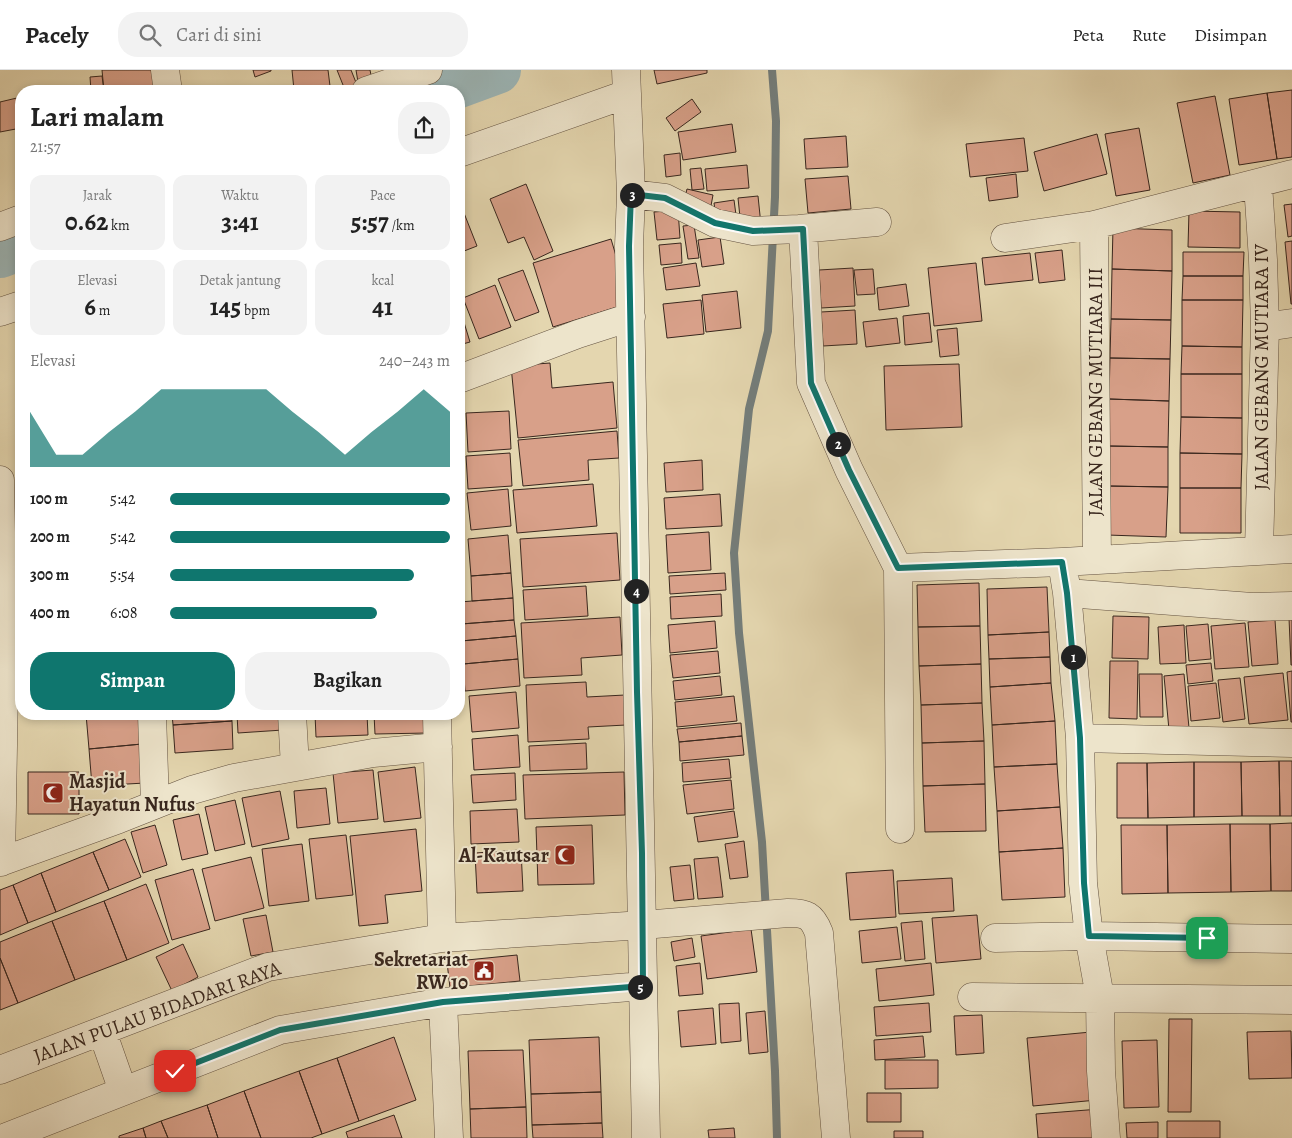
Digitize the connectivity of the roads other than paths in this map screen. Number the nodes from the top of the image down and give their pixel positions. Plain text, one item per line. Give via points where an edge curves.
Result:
1 (165, 70) edge
2 (428, 70) edge
3 (626, 82) edge
4 (167, 85) edge
5 (384, 85) edge
6 (465, 150) edge
7 (1292, 174) edge
8 (1258, 184) junction
9 (631, 194) junction
10 (15, 221) edge
11 (877, 222) dead end
12 (1094, 225) junction
13 (0, 227) edge
14 (801, 229) junction
15 (1005, 238) dead end
16 (15, 307) edge
17 (0, 312) edge
18 (631, 317) junction
19 (1292, 323) edge
20 (1265, 327) junction
21 (465, 376) edge
22 (0, 480) edge
23 (8, 542) edge
24 (1292, 549) edge
25 (1259, 550) junction
26 (1097, 560) junction
27 (1062, 562) junction
28 (898, 568) junction
29 (1067, 593) junction
30 (1292, 606) edge
31 (152, 720) edge
32 (292, 720) edge
33 (437, 720) edge
34 (1080, 738) junction
35 (1292, 743) edge
36 (438, 747) junction
37 (295, 766) junction
38 (156, 804) junction
39 (900, 829) dead end
40 (0, 862) edge
41 (643, 925) junction
42 (1089, 936) junction
43 (442, 938) junction
44 (994, 938) dead end
45 (1292, 939) edge
46 (643, 986) junction
47 (972, 997) dead end
48 (1100, 998) junction
49 (1292, 1000) edge
50 (443, 1002) junction
51 (102, 1031) junction
52 (0, 1070) edge
53 (123, 1091) junction
54 (4, 1138) edge
55 (449, 1138) edge
56 (646, 1138) edge
57 (836, 1138) edge
58 (1106, 1138) edge

1 - 4 street
2 - 5 street
3 - 6 street
3 - 9 street
7 - 8 street
8 - 12 street
8 - 20 street, JALAN GEBANG MUTIARA IV
9 - 14 street via 665,198 715,223 753,231
9 - 18 street
10 - 13 street
11 - 14 street
12 - 15 street
12 - 26 street, JALAN GEBANG MUTIARA III
14 - 28 street via 811,383 849,470
16 - 17 street
18 - 21 street
18 - 41 street
19 - 20 street
20 - 25 street, JALAN GEBANG MUTIARA IV
22 - 23 street
23 - 40 street
24 - 25 street
25 - 26 street
26 - 27 street
27 - 28 street
27 - 29 street
28 - 39 street
29 - 30 street
29 - 34 street
31 - 38 street
32 - 37 street
33 - 36 street
34 - 35 street
34 - 42 street via 1083,873
36 - 37 street via 373,753
36 - 43 street
37 - 38 street via 234,778
38 - 40 street
41 - 43 street, JALAN PULAU BIDADARI RAYA
41 - 46 street
41 - 57 street, JALAN PULAU BIDADARI RAYA via 788,913 804,913 814,922 819,933
42 - 44 street
42 - 45 street
42 - 48 street
43 - 51 street, JALAN PULAU BIDADARI RAYA via 268,967
46 - 50 street
46 - 56 street
47 - 48 street
48 - 49 street
48 - 58 street
50 - 53 street via 280,1030
50 - 55 street
51 - 52 street, JALAN PULAU BIDADARI RAYA
51 - 53 street
53 - 54 street

